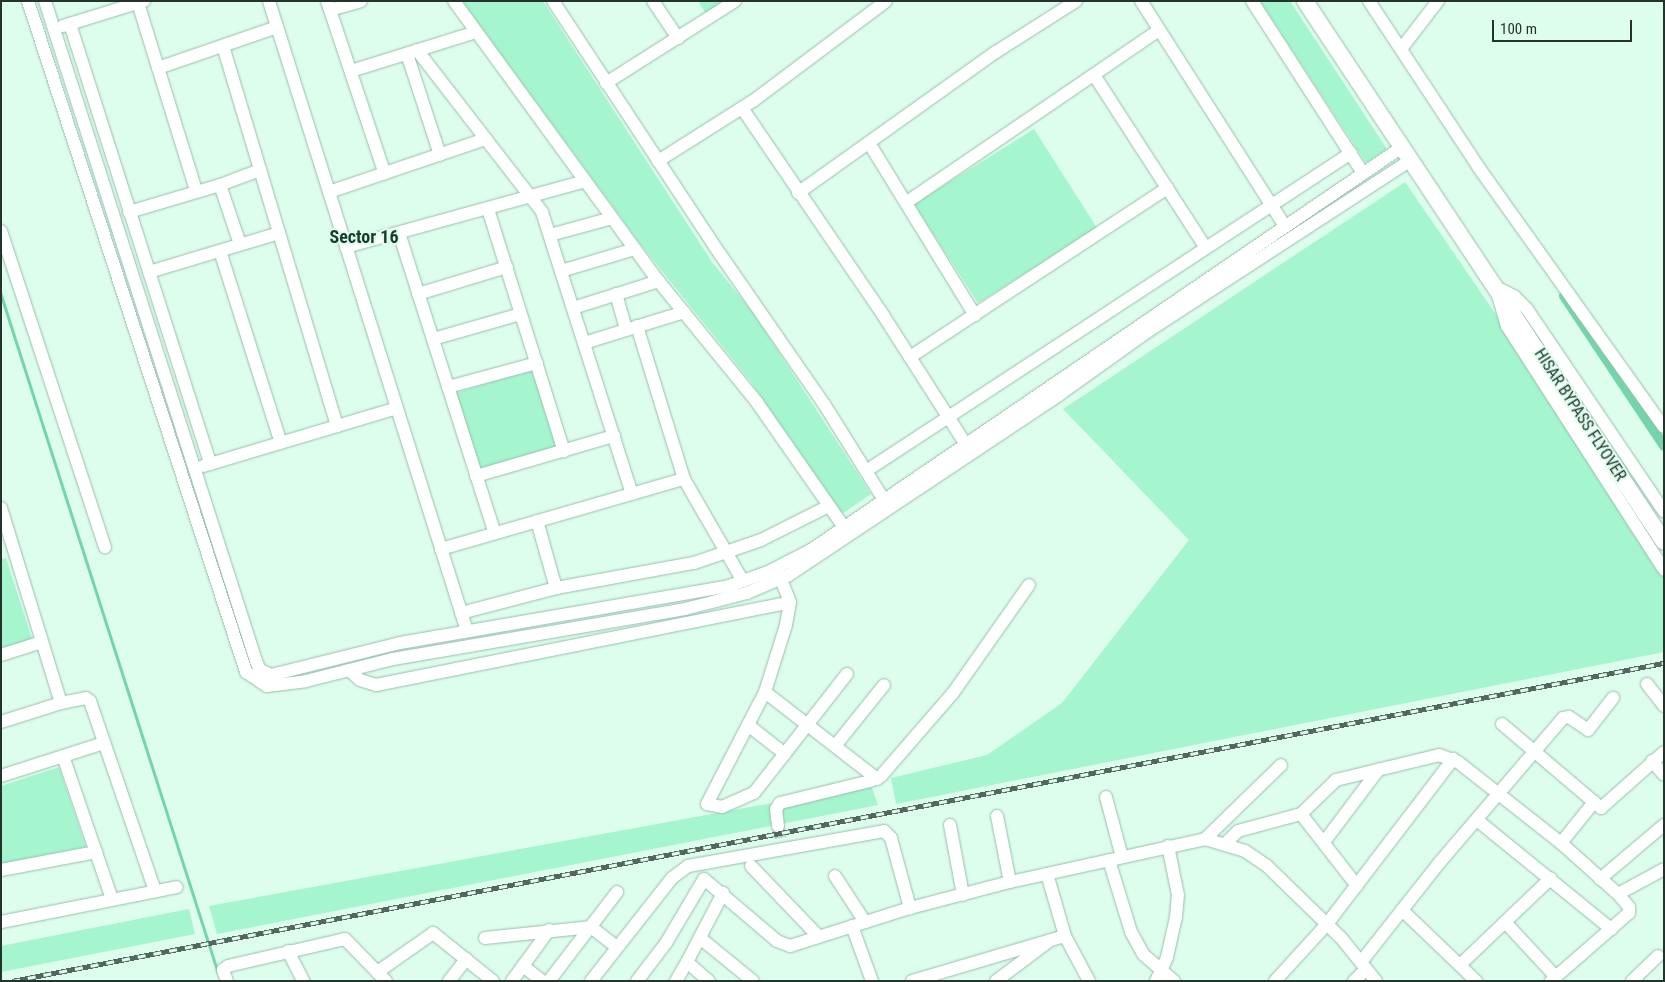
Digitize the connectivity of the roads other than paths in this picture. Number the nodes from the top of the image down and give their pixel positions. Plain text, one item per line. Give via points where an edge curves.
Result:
1 (28, 1) edge
2 (45, 1) edge
3 (269, 1) edge
4 (361, 1) edge
5 (454, 1) edge
6 (553, 1) edge
7 (653, 1) edge
8 (735, 1) edge
9 (1076, 1) edge
10 (1141, 1) edge
11 (1252, 1) edge
12 (1305, 1) edge
13 (1369, 1) edge
14 (1438, 1) edge
15 (141, 2) edge
16 (886, 2) edge
17 (329, 6) edge
18 (70, 24) junction
19 (277, 27) junction
20 (54, 29) junction
21 (1159, 30) junction
22 (476, 32) junction
23 (39, 34) junction
24 (678, 38) junction
25 (223, 46) junction
26 (1401, 49) junction
27 (412, 52) junction
28 (158, 68) junction
29 (351, 71) junction
30 (1094, 74) junction
31 (606, 83) junction
32 (742, 108) junction
33 (486, 139) junction
34 (869, 143) junction
35 (1351, 153) junction
36 (1406, 154) junction
37 (440, 155) junction
38 (658, 161) junction
39 (260, 170) junction
40 (1363, 173) junction
41 (385, 174) junction
42 (585, 181) junction
43 (220, 185) junction
44 (1167, 188) junction
45 (196, 190) junction
46 (329, 192) junction
47 (798, 193) junction
48 (531, 197) junction
49 (907, 202) junction
50 (1272, 205) junction
51 (488, 209) junction
52 (129, 212) junction
53 (612, 218) junction
54 (1285, 226) junction
55 (1, 231) edge
56 (279, 233) junction
57 (398, 233) junction
58 (550, 235) junction
59 (240, 244) junction
60 (346, 247) junction
61 (1206, 248) junction
62 (635, 249) junction
63 (220, 251) junction
64 (507, 267) junction
65 (562, 271) junction
66 (149, 272) junction
67 (659, 281) junction
68 (1496, 287) junction
69 (418, 294) junction
70 (616, 294) junction
71 (573, 308) junction
72 (684, 312) junction
73 (521, 314) junction
74 (975, 315) junction
75 (631, 328) junction
76 (433, 339) junction
77 (584, 343) junction
78 (910, 357) junction
79 (537, 363) junction
80 (448, 387) junction
81 (397, 408) junction
82 (948, 418) junction
83 (337, 426) junction
84 (1664, 427) edge
85 (614, 436) junction
86 (281, 443) junction
87 (965, 443) junction
88 (564, 451) junction
89 (210, 464) junction
90 (195, 468) junction
91 (866, 471) junction
92 (476, 476) junction
93 (684, 479) junction
94 (632, 494) junction
95 (886, 504) junction
96 (829, 506) junction
97 (1, 508) edge
98 (1664, 512) edge
99 (537, 521) junction
100 (846, 531) junction
101 (495, 533) junction
102 (1664, 542) edge
103 (105, 547) dead end
104 (7, 549) edge
105 (441, 549) junction
106 (728, 551) junction
107 (1664, 570) edge
108 (778, 573) junction
109 (743, 581) junction
110 (1029, 584) dead end
111 (556, 588) junction
112 (790, 602) junction
113 (461, 613) junction
114 (652, 615) junction
115 (658, 628) junction
116 (467, 631) junction
117 (42, 642) junction
118 (1, 655) edge
119 (349, 670) junction
120 (847, 674) dead end
121 (263, 679) junction
122 (1646, 684) dead end
123 (884, 685) dead end
124 (765, 692) junction
125 (1612, 698) dead end
126 (61, 703) junction
127 (1664, 706) edge
128 (1, 722) edge
129 (1502, 724) dead end
130 (748, 725) junction
131 (807, 725) junction
132 (104, 743) junction
133 (835, 746) junction
134 (1534, 750) junction
135 (1664, 752) edge
136 (785, 754) junction
137 (63, 756) junction
138 (1453, 759) junction
139 (1652, 761) junction
140 (1281, 765) dead end
141 (1378, 769) junction
142 (1664, 775) edge
143 (1, 776) edge
144 (877, 779) junction
145 (1498, 794) junction
146 (1106, 797) dead end
147 (1594, 802) junction
148 (1301, 814) junction
149 (997, 816) dead end
150 (1477, 820) junction
151 (950, 825) dead end
152 (1664, 825) edge
153 (778, 826) tunnel mouth
154 (1205, 839) junction
155 (1324, 842) junction
156 (1226, 843) junction
157 (1561, 843) junction
158 (1168, 846) junction
159 (96, 852) junction
160 (1122, 857) junction
161 (1108, 860) junction
162 (751, 866) dead end
163 (1664, 869) edge
164 (1, 870) edge
165 (1047, 874) junction
166 (835, 876) dead end
167 (1551, 878) junction
168 (1600, 878) junction
169 (1010, 882) junction
170 (1356, 886) junction
171 (176, 887) dead end
172 (155, 891) junction
173 (617, 892) dead end
174 (723, 893) junction
175 (1618, 894) junction
176 (963, 895) junction
177 (112, 900) junction
178 (910, 908) junction
179 (1402, 910) junction
180 (1, 922) edge
181 (866, 922) junction
182 (1505, 922) junction
183 (1327, 924) junction
184 (852, 926) junction
185 (591, 927) junction
186 (1611, 929) junction
187 (549, 930) junction
188 (1065, 936) junction
189 (820, 937) junction
190 (484, 938) dead end
191 (700, 938) junction
192 (1050, 940) junction
193 (617, 947) junction
194 (288, 951) junction
195 (1658, 956) dead end
196 (466, 959) junction
197 (687, 962) junction
198 (1461, 964) junction
199 (1364, 965) junction
200 (523, 966) junction
201 (382, 976) edge
202 (1158, 976) edge
203 (1553, 979) edge
204 (227, 981) edge
205 (303, 981) edge
206 (449, 981) edge
207 (493, 981) edge
208 (512, 981) edge
209 (542, 981) edge
210 (549, 981) edge
211 (591, 981) edge
212 (637, 981) edge
213 (676, 981) edge
214 (709, 981) edge
215 (753, 981) edge
216 (872, 981) edge
217 (912, 981) edge
218 (996, 981) edge
219 (1089, 981) edge
220 (1174, 981) edge
221 (1275, 981) edge
222 (1354, 981) edge
223 (1376, 981) edge
224 (1476, 981) edge
225 (1632, 981) edge

1 - 23 street
2 - 20 street
3 - 19 street
4 - 17 street
5 - 22 street
6 - 31 street
7 - 24 street
8 - 24 street
9 - 34 street via 996,52
10 - 21 street
11 - 35 street
12 - 36 main road, HISAR BYPASS FLYOVER
13 - 26 street
14 - 26 street
15 - 18 street
15 - 28 street
16 - 32 street
17 - 29 street
18 - 20 street
18 - 52 street
19 - 25 street
19 - 46 street
20 - 23 street
20 - 90 street
21 - 30 street
21 - 50 street
22 - 27 street
22 - 42 street
23 - 121 street via 246,672
24 - 31 street
25 - 28 street
25 - 39 street
26 - 84 street via 1479,168
27 - 29 street
27 - 33 street
27 - 37 street
28 - 45 street
29 - 41 street
30 - 44 street
30 - 49 street
31 - 38 street
32 - 38 street
32 - 47 street
33 - 37 street
33 - 48 street
34 - 47 street
34 - 49 street
35 - 40 street
35 - 50 street
36 - 40 street
36 - 68 main road, HISAR BYPASS FLYOVER
36 - 95 street via 1059,395
37 - 41 street
38 - 91 street
39 - 43 street
39 - 56 street
40 - 54 street
41 - 46 street
42 - 48 street
42 - 53 street
43 - 45 street
43 - 59 street
44 - 61 street
44 - 74 street
45 - 52 street
46 - 60 street
47 - 78 street
48 - 51 street
48 - 58 street via 542,212
49 - 74 street
50 - 54 street
50 - 61 street
51 - 57 street
51 - 64 street
52 - 66 street
53 - 58 street
53 - 62 street
54 - 87 street
55 - 103 street
56 - 59 street
56 - 83 street
57 - 60 street
57 - 69 street
58 - 65 street
59 - 63 street
60 - 81 street
61 - 82 street
62 - 65 street
62 - 67 street
63 - 66 street
63 - 86 street
64 - 69 street
64 - 73 street
65 - 71 street
66 - 89 street
67 - 70 street
67 - 72 street
68 - 98 street via 1514,296 1527,309
68 - 102 main road, HISAR BYPASS FLYOVER
68 - 107 street via 1507,326
69 - 76 street
70 - 71 street
70 - 75 street
71 - 77 street
72 - 75 street
72 - 96 street via 756,401
73 - 76 street
73 - 79 street
74 - 78 street
75 - 77 street
75 - 93 street
76 - 80 street
77 - 85 street
78 - 82 street
79 - 80 street
79 - 88 street
80 - 92 street
81 - 83 street
81 - 105 street
82 - 87 street
82 - 91 street
83 - 86 street
85 - 88 street
85 - 94 street
86 - 89 street
87 - 95 street
88 - 92 street
89 - 90 street
90 - 121 street
91 - 95 street
92 - 101 street
93 - 94 street
93 - 106 street via 707,523
94 - 99 street
95 - 100 street
96 - 100 street
96 - 106 street via 761,540
97 - 104 street
99 - 101 street
99 - 111 street
100 - 108 street
101 - 105 street
104 - 117 street
105 - 113 street
106 - 109 street
106 - 111 street via 694,563
108 - 109 street
108 - 112 street
108 - 114 street via 747,593
109 - 116 street
110 - 144 street via 944,705
111 - 113 street
112 - 115 street
112 - 124 street
113 - 116 street
114 - 115 street
114 - 119 street via 393,659
115 - 119 street via 376,686 360,680
116 - 121 street via 400,643
117 - 118 street
117 - 126 street
119 - 121 street via 277,686
120 - 131 street
122 - 127 street
123 - 133 street
124 - 130 street
124 - 131 street
125 - 134 street via 1588,730 1566,717
126 - 128 street
126 - 132 street via 86,698
129 - 134 street
130 - 136 street
130 - 136 street via 707,804 722,807 747,798 760,788
131 - 133 street
131 - 136 street
132 - 137 street
132 - 172 street
133 - 144 street
134 - 145 street
134 - 147 street
135 - 139 street
137 - 143 street
137 - 159 street
138 - 141 street via 1439,755
138 - 145 street
138 - 170 street
139 - 142 street
139 - 147 street via 1604,807
140 - 154 street
141 - 148 street via 1336,780
141 - 155 street
144 - 153 street via 780,802 776,809
145 - 150 street
145 - 157 street
146 - 160 street
147 - 157 street
148 - 155 street
148 - 156 street via 1238,832
149 - 169 street
150 - 167 street
150 - 179 street
151 - 176 street
152 - 168 street
154 - 156 street
154 - 158 street
155 - 170 street
156 - 183 street via 1266,865
157 - 168 street
158 - 160 street
158 - 202 street via 1178,895 1171,940
159 - 164 street
159 - 177 street
160 - 161 street
161 - 165 street
161 - 202 street via 1131,932
162 - 189 street
163 - 175 street
165 - 169 street
165 - 188 street
166 - 181 street
167 - 182 street
167 - 186 street
168 - 175 street
169 - 176 street
170 - 183 street
171 - 172 street
172 - 177 street
173 - 185 street
174 - 189 street via 784,945 796,945
174 - 191 street
174 - 212 street via 708,881 701,880 666,943
175 - 186 street via 1629,907 1629,912
176 - 178 street
177 - 180 street
178 - 181 street
178 - 193 street via 888,833 878,831 782,845 688,866 678,871
179 - 198 street
179 - 199 street
181 - 184 street
182 - 198 street
182 - 203 street
183 - 199 street
183 - 221 street
184 - 189 street
184 - 216 street
185 - 187 street
185 - 193 street
185 - 210 street
186 - 203 street
187 - 190 street
187 - 200 street
188 - 192 street
188 - 219 street
191 - 197 street
191 - 215 street
192 - 217 street
192 - 218 street
193 - 211 street
194 - 201 street via 348,939
194 - 204 street via 225,967
194 - 205 street
195 - 225 street
196 - 201 street via 434,933
196 - 206 street
196 - 207 street
197 - 213 street
197 - 214 street
198 - 224 street
199 - 222 street
199 - 223 street
200 - 208 street
200 - 209 street
202 - 220 street

